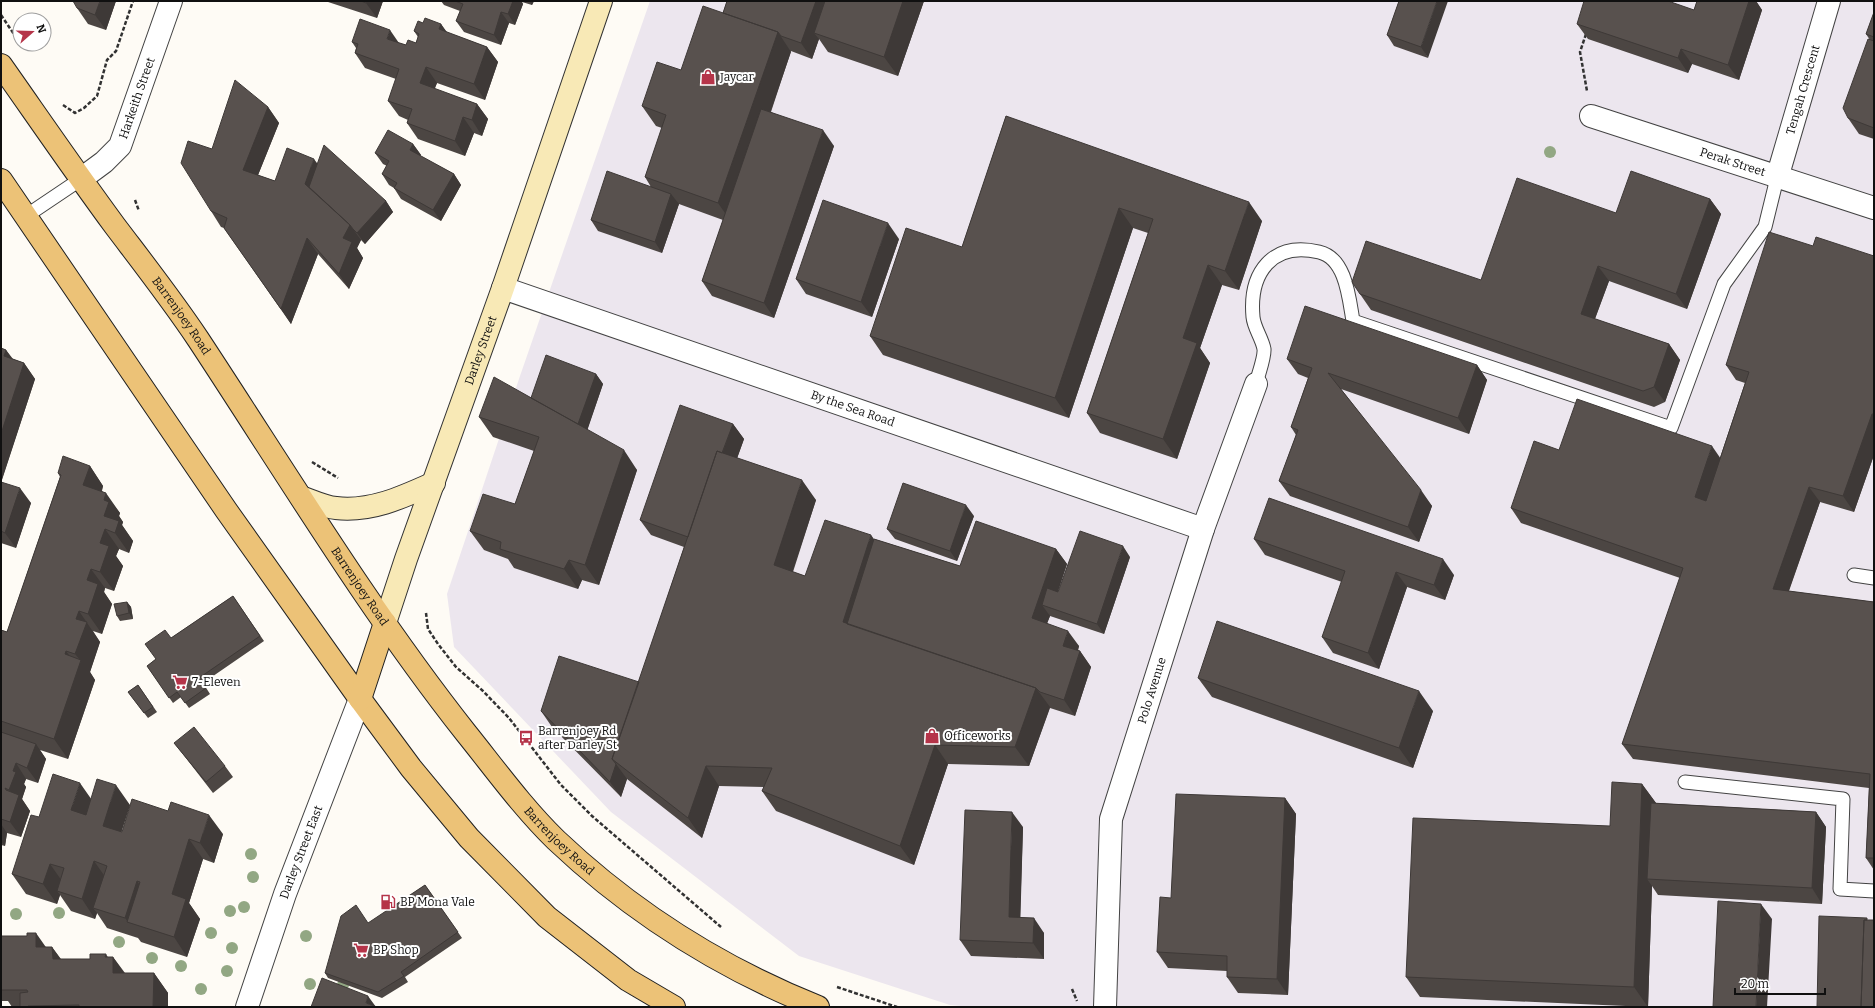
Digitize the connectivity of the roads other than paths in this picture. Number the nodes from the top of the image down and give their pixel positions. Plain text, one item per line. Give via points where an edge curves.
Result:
1 (171, 1) edge
2 (601, 1) edge
3 (1829, 1) edge
4 (1, 65) edge
5 (1591, 116) road end
6 (1777, 178) junction
7 (81, 179) junction
8 (1, 180) edge
9 (1874, 208) edge
10 (26, 216) junction
11 (503, 288) junction
12 (1256, 384) joint
13 (434, 483) junction
14 (301, 497) junction
15 (1203, 529) junction
16 (1854, 575) dead end
17 (1874, 578) edge
18 (385, 623) junction
19 (360, 699) junction
20 (1685, 782) dead end
21 (1874, 891) edge
22 (247, 1007) edge
23 (674, 1007) edge
24 (818, 1007) edge
25 (1105, 1007) edge

1 - 7 street, Harkeith Street via 120,146
2 - 11 main road, Darley Street
3 - 6 street, Tengah Crescent
4 - 7 main road, Barrenjoey Road
5 - 6 street, Perak Street
6 - 9 street, Perak Street
6 - 12 lane via 1764,227 1724,284 1671,428 1353,321 1341,270 1326,253 1306,249 1288,252 1268,260 1255,283 1253,318 1264,349
7 - 10 lane
7 - 14 main road, Barrenjoey Road via 195,334
8 - 10 main road
10 - 19 main road via 222,504
11 - 13 main road, Darley Street
11 - 15 street, By the Sea Road
12 - 15 street, Polo Avenue
13 - 14 main road via 397,500 358,509 335,508
13 - 18 main road, Darley Street
14 - 18 main road, Barrenjoey Road
15 - 25 street, Polo Avenue via 1112,819
16 - 17 lane
18 - 19 main road, Darley Street
18 - 24 main road, Barrenjoey Road via 438,697 518,798 554,838 594,874 651,918 734,969
19 - 22 street, Darley Street East via 285,894
19 - 23 main road via 469,838 547,918 628,980
20 - 21 lane via 1843,799 1840,889

